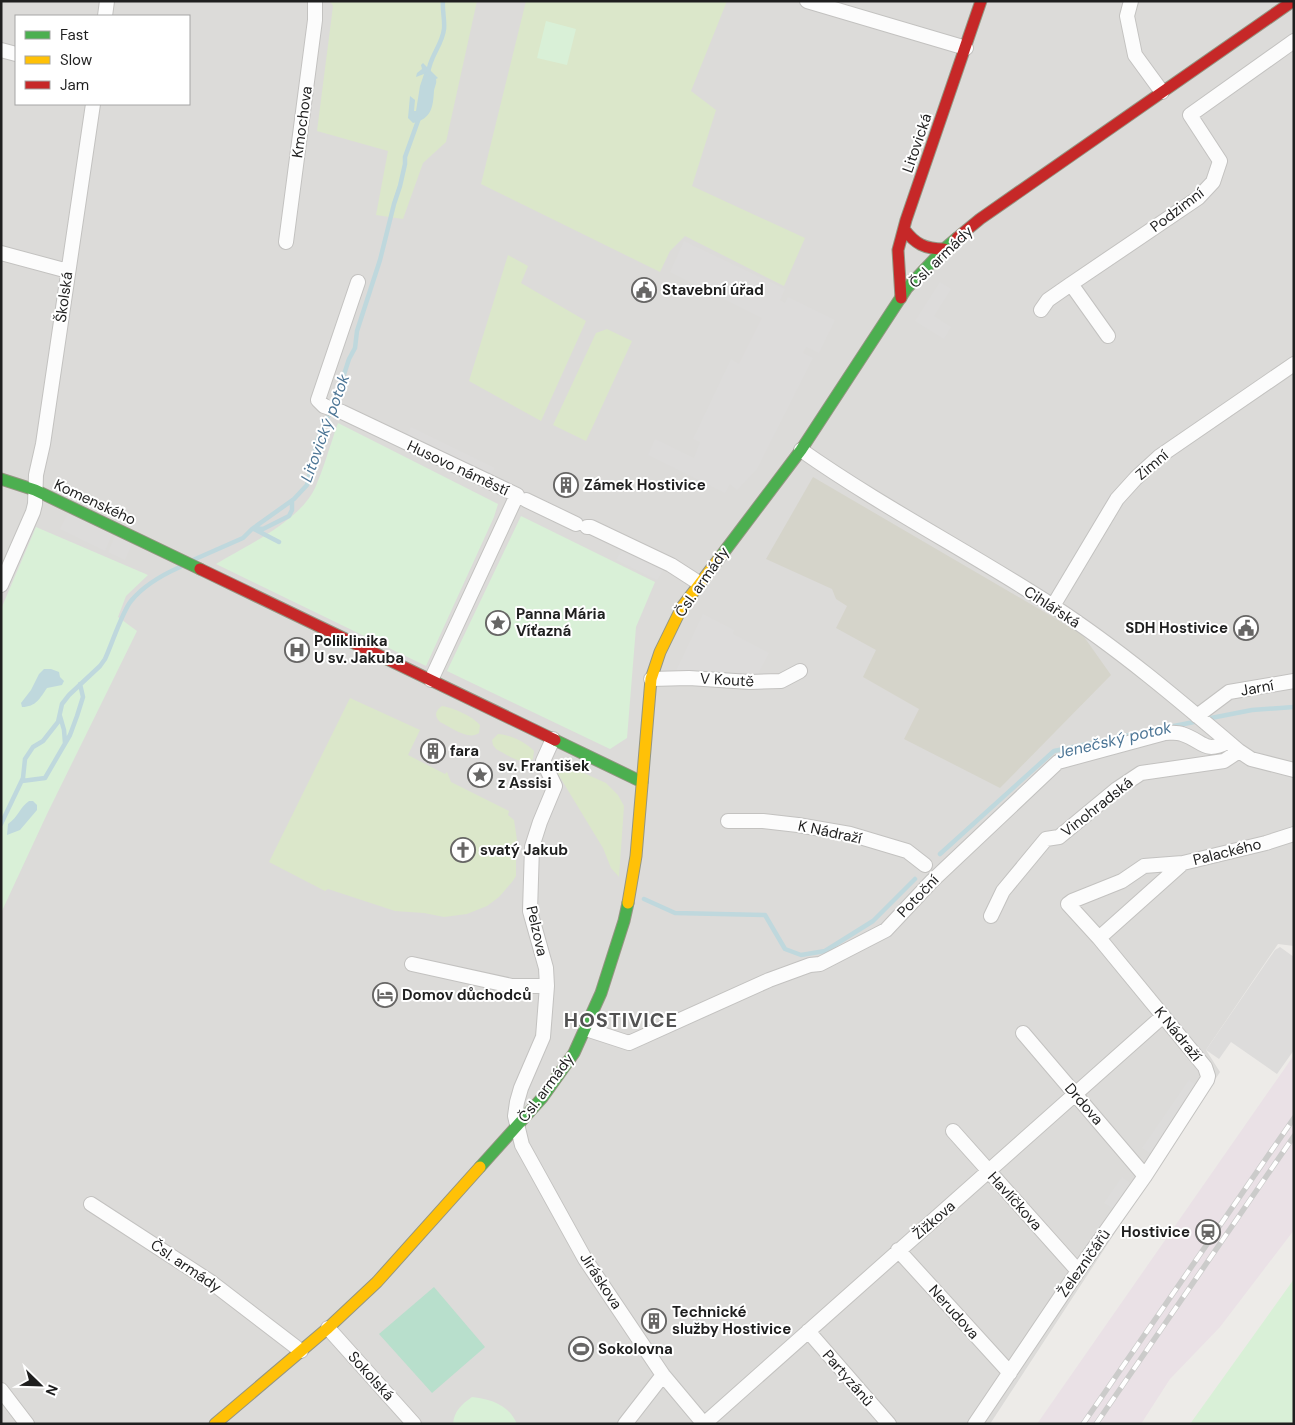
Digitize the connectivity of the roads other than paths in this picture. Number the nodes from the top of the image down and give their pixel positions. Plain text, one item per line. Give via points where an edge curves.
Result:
1 (107, 1) edge
2 (315, 1) edge
3 (807, 1) edge
4 (981, 1) edge
5 (1131, 1) edge
6 (1293, 1) edge
7 (105, 15) edge
8 (1294, 41) edge
9 (966, 48) junction
10 (1, 50) edge
11 (15, 54) edge
12 (1162, 92) junction
13 (93, 105) edge
14 (904, 229) junction
15 (286, 242) dead end
16 (944, 249) junction
17 (1, 253) edge
18 (68, 271) junction
19 (358, 282) dead end
20 (1071, 284) junction
21 (901, 298) junction
22 (1041, 310) dead end
23 (1108, 336) dead end
24 (1294, 364) edge
25 (801, 450) junction
26 (1, 479) edge
27 (35, 490) junction
28 (526, 500) dead end
29 (699, 583) junction
30 (1, 585) edge
31 (1053, 606) junction
32 (800, 672) dead end
33 (651, 679) junction
34 (431, 680) junction
35 (1294, 681) edge
36 (1198, 716) junction
37 (553, 739) junction
38 (1228, 742) junction
39 (1239, 751) junction
40 (1294, 770) edge
41 (642, 782) junction
42 (728, 821) dead end
43 (1294, 834) edge
44 (1183, 863) junction
45 (926, 865) dead end
46 (991, 916) dead end
47 (1099, 938) junction
48 (412, 964) dead end
49 (547, 986) junction
50 (1163, 1016) junction
51 (586, 1029) junction
52 (1023, 1033) dead end
53 (1208, 1076) joint
54 (1074, 1094) junction
55 (516, 1126) junction
56 (953, 1131) dead end
57 (988, 1172) junction
58 (1145, 1176) junction
59 (91, 1204) dead end
60 (898, 1250) junction
61 (1078, 1271) junction
62 (328, 1328) junction
63 (808, 1331) junction
64 (301, 1351) junction
65 (1010, 1373) junction
66 (663, 1375) junction
67 (1, 1390) edge
68 (27, 1424) edge
69 (215, 1424) edge
70 (414, 1424) edge
71 (625, 1424) edge
72 (704, 1424) edge
73 (889, 1424) edge
74 (975, 1424) edge

1 - 7 street
2 - 15 street, Kmochova
3 - 9 street
4 - 9 main road, Litovická
5 - 12 street via 1127,16 1134,54
6 - 12 main road, Čsl. armády
8 - 20 street, Podzimní via 1190,115 1220,161 1213,182 1198,198
9 - 14 main road, Litovická
10 - 11 street
12 - 16 main road, Čsl. armády via 980,219
13 - 18 street, Školská
14 - 16 main road via 920,247
14 - 21 main road, Litovická via 898,250
16 - 21 main road, Čsl. armády
17 - 18 street
18 - 27 street, Školská
19 - 34 street, Husovo náměstí via 318,400 324,406 517,495
20 - 22 street, Podzimní via 1048,300
20 - 23 street
21 - 25 main road, Čsl. armády
24 - 31 street, Zimní via 1160,456 1136,478 1117,499
25 - 29 main road, Čsl. armády
25 - 31 street, Cihlářská via 874,499
26 - 27 main road, Komenského
27 - 30 street, Školská via 33,512
27 - 34 main road, Komenského
28 - 29 street, Husovo náměstí via 671,565
29 - 33 main road, Čsl. armády via 671,627
31 - 36 street, Cihlářská via 1117,650
32 - 33 street, V Koutě via 780,681
33 - 41 main road, Čsl. armády
34 - 37 main road
35 - 36 street, Jarní via 1228,692
36 - 38 street, Cihlářská
37 - 41 main road
37 - 49 street, Pelzova via 543,761 555,786 532,847 530,911 546,968
38 - 39 street, Cihlářská
38 - 51 street, Potoční via 1215,748 1181,734 1166,733 1058,762 932,881 886,930 820,964 769,980 629,1043
39 - 40 street, Cihlářská via 1251,759
39 - 46 street, Vinohradská via 1224,761 1141,773 1059,837 1046,839 1002,891
41 - 51 main road, Čsl. armády via 636,856 624,921
42 - 45 street, K Nádraží via 763,821 850,834 906,851
43 - 44 street, Palackého
44 - 47 street, Palackého
44 - 47 street, K Nádraží via 1144,866 1122,881 1068,904
47 - 50 street, K Nádraží
48 - 49 street via 512,986
49 - 55 street, Pelzova via 542,1037 521,1088
50 - 53 street, K Nádraží via 1205,1067
50 - 54 street, Žižkova
51 - 55 main road, Čsl. armády via 559,1075
52 - 54 street, Drdova
53 - 58 street, Železničářů
54 - 57 street, Žižkova
54 - 58 street, Drdova
55 - 62 main road, Čsl. armády via 405,1253
55 - 66 street, Jiráskova via 522,1145 585,1258
56 - 57 street, Havlíčkova
57 - 60 street, Žižkova
57 - 61 street, Havlíčkova
58 - 61 street, Železničářů
59 - 64 street, Čsl. armády via 211,1282
60 - 63 street, Žižkova
60 - 65 street, Nerudova
61 - 65 street, Železničářů
62 - 64 main road, Čsl. armády
62 - 70 street, Sokolská
63 - 72 street, Žižkova
63 - 73 street, Partyzánů
64 - 69 main road, Čsl. armády
65 - 74 street, Železničářů
66 - 71 street
66 - 72 street, Jiráskova
67 - 68 street

